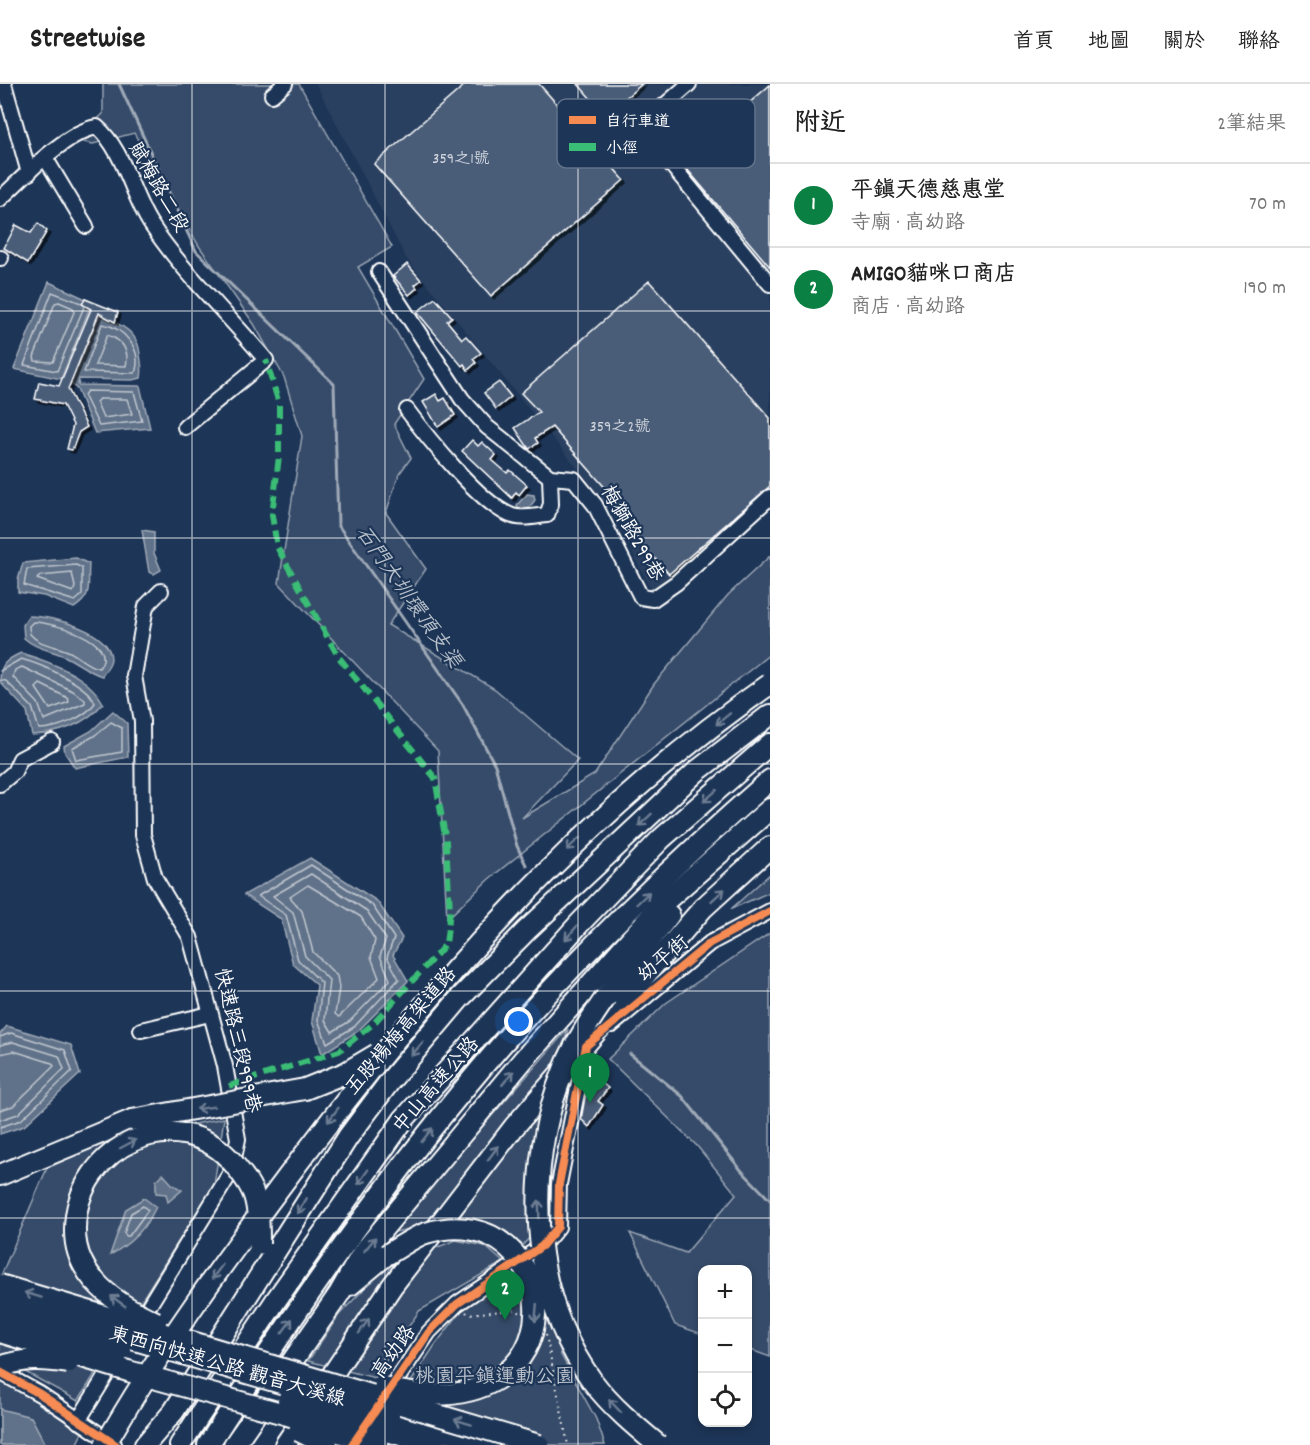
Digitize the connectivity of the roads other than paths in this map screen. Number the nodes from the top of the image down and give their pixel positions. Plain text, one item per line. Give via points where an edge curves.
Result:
1 (4, 84) edge
2 (285, 84) edge
3 (690, 84) edge
4 (272, 95) dead end
5 (673, 99) edge
6 (46, 159) junction
7 (674, 168) edge
8 (29, 173) junction
9 (0, 199) edge
10 (86, 226) dead end
11 (379, 272) dead end
12 (770, 284) edge
13 (407, 410) dead end
14 (185, 427) dead end
15 (550, 477) junction
16 (770, 497) edge
17 (161, 591) dead end
18 (770, 684) edge
19 (770, 715) edge
20 (52, 742) dead end
21 (770, 744) edge
22 (770, 780) edge
23 (0, 784) edge
24 (770, 809) edge
25 (770, 847) edge
26 (710, 864) junction
27 (589, 872) junction
28 (770, 911) edge
29 (210, 1014) junction
30 (141, 1030) dead end
31 (586, 1046) joint
32 (132, 1120) junction
33 (0, 1164) edge
34 (0, 1175) edge
35 (0, 1285) edge
36 (339, 1294) junction
37 (0, 1300) edge
38 (0, 1316) edge
39 (229, 1321) junction
40 (0, 1332) edge
41 (206, 1347) junction
42 (0, 1367) edge
43 (128, 1371) junction
44 (0, 1372) edge
45 (311, 1377) junction
46 (246, 1404) junction
47 (78, 1421) junction
48 (150, 1441) edge
49 (235, 1443) edge
50 (105, 1445) edge
51 (116, 1445) edge
52 (180, 1445) edge
53 (208, 1445) edge
54 (285, 1445) edge
55 (327, 1445) edge
56 (352, 1445) edge
57 (378, 1445) edge
58 (435, 1445) edge
59 (488, 1445) edge
60 (539, 1445) edge
61 (658, 1445) edge

1 - 8 street
2 - 4 street
3 - 5 street
6 - 8 street, 賦梅路二段
6 - 10 street
6 - 14 street, 賦梅路二段 via 85,129 97,127 122,164 149,221 187,273 266,360
7 - 12 street
8 - 9 street, 賦梅路二段
11 - 15 street, 梅獅路299巷 via 462,399 487,427
13 - 15 street via 487,500 511,516 547,515 551,504
15 - 16 street, 梅獅路299巷 via 574,479 596,506 641,597 653,599
17 - 29 street, 快速路三段999巷 via 146,606 134,676 142,721 143,835 155,879 190,937
18 -> 50 highway, 五股楊梅高架道路, bridge via 597,822 464,958 340,1105 201,1292
19 -> 27 highway via 697,771
20 - 23 street via 20,759 14,772
21 -> 52 highway, 中山高速公路 via 653,848 579,924 404,1119
53 -> 22 highway, 中山高速公路 via 277,1340 426,1136 503,1043 605,935
24 - 26 highway
54 -> 25 highway, bridge via 392,1286 514,1127 704,908
36 -> 26 highway via 362,1254 523,1060 662,904
61 -> 26 highway, bridge via 615,1407 593,1381 559,1321 543,1253 538,1210 540,1166 547,1125 566,1065 590,1020 632,960
27 -> 32 highway, bridge via 522,925 407,1033 345,1072 305,1089
27 -> 39 highway via 460,998 390,1081 348,1137
28 - 31 street, 幼平街 via 710,943
29 - 30 street
29 - 47 street, 快速路三段999巷 via 235,1115 237,1139 231,1172
31 - 56 street, 高幼路 via 559,1184 558,1227 542,1246 457,1304 429,1332
32 - 33 highway via 82,1133
32 - 34 highway
41 -> 35 highway, bridge
36 -> 45 highway, bridge via 386,1255 425,1233 469,1230 512,1252 532,1281 538,1306 523,1356 484,1387 435,1395
36 - 49 highway
37 - 59 highway, 東西向快速公路 觀音大溪線, bridge
38 - 58 highway, 東西向快速公路 觀音大溪線, bridge
41 -> 39 highway, bridge via 134,1312 87,1274 75,1245 75,1214 83,1187 109,1154 142,1136 180,1133 208,1142 242,1174 255,1197 259,1244 251,1273
39 - 48 highway via 174,1411
40 - 43 highway, bridge
41 - 45 highway, bridge
42 - 43 highway, bridge via 19,1360 41,1359 100,1371
43 - 46 highway, bridge
44 - 47 street
60 -> 45 highway, bridge
46 - 55 highway, bridge
46 - 57 highway, bridge
47 - 51 street

